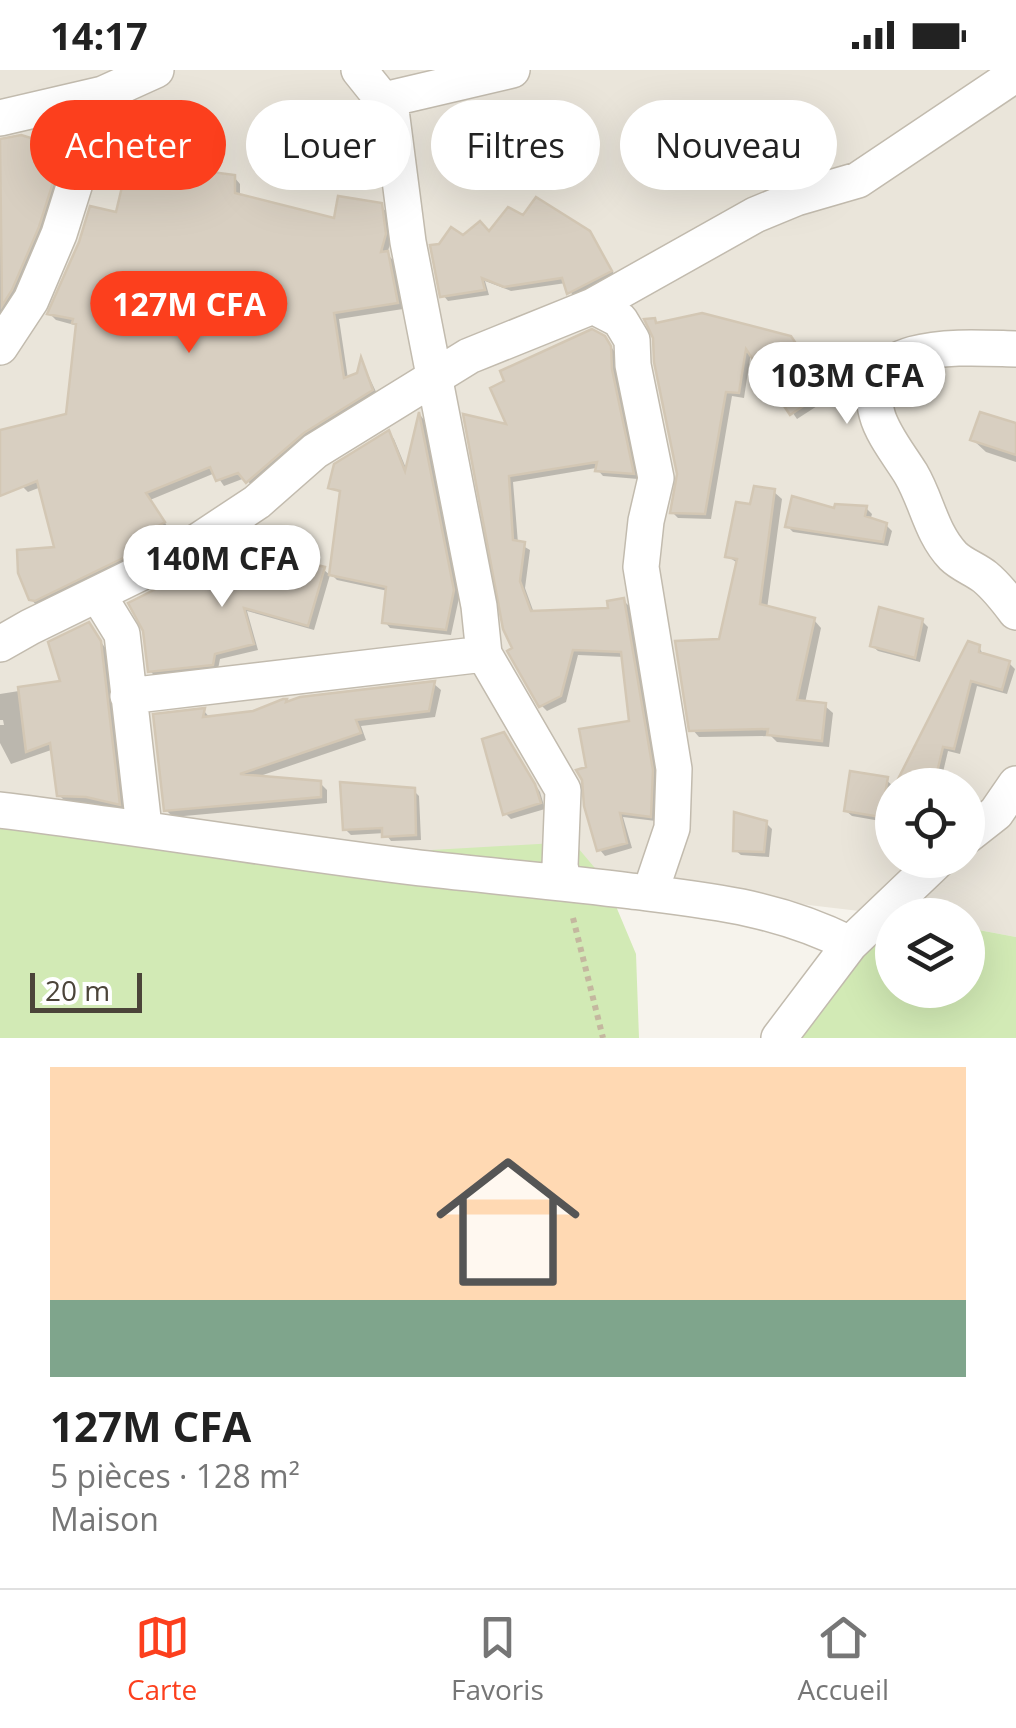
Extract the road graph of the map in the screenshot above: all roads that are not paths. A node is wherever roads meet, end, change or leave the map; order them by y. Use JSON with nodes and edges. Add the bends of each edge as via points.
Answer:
{"nodes":[{"id":1,"x":156,"y":70,"type":"edge"},
{"id":2,"x":359,"y":70,"type":"edge"},
{"id":3,"x":512,"y":70,"type":"edge"},
{"id":4,"x":1013,"y":74,"type":"edge"},
{"id":5,"x":103,"y":94,"type":"junction"},
{"id":6,"x":384,"y":100,"type":"joint"},
{"id":7,"x":0,"y":118,"type":"edge"},
{"id":8,"x":401,"y":190,"type":"edge"},
{"id":9,"x":594,"y":306,"type":"junction"},
{"id":10,"x":0,"y":348,"type":"edge"},
{"id":11,"x":1016,"y":349,"type":"edge"},
{"id":12,"x":436,"y":375,"type":"junction"},
{"id":13,"x":98,"y":594,"type":"junction"},
{"id":14,"x":1016,"y":612,"type":"edge"},
{"id":15,"x":0,"y":644,"type":"edge"},
{"id":16,"x":484,"y":654,"type":"junction"},
{"id":17,"x":128,"y":696,"type":"junction"},
{"id":18,"x":1016,"y":784,"type":"edge"},
{"id":19,"x":0,"y":810,"type":"edge"},
{"id":20,"x":985,"y":822,"type":"edge"},
{"id":21,"x":144,"y":827,"type":"junction"},
{"id":22,"x":919,"y":878,"type":"edge"},
{"id":23,"x":564,"y":883,"type":"junction"},
{"id":24,"x":650,"y":893,"type":"junction"},
{"id":25,"x":850,"y":944,"type":"junction"},
{"id":26,"x":779,"y":1038,"type":"edge"}],
"edges":[{"from":1,"to":5,"type":"street"},
{"from":2,"to":6,"type":"street"},
{"from":3,"to":6,"type":"street"},
{"from":4,"to":9,"type":"street","via":[[858,180],[755,215]]},
{"from":5,"to":7,"type":"street"},
{"from":5,"to":10,"type":"street","via":[[59,234],[31,300]]},
{"from":8,"to":12,"type":"street"},
{"from":9,"to":12,"type":"street"},
{"from":9,"to":24,"type":"street","via":[[620,320],[632,340],[656,478],[641,567],[674,769],[672,828]]},
{"from":11,"to":14,"type":"street","via":[[917,353],[896,360],[872,386],[878,417],[922,492],[934,528],[954,558],[986,578]]},
{"from":12,"to":13,"type":"street","via":[[314,451],[257,502],[177,555]]},
{"from":12,"to":16,"type":"street"},
{"from":13,"to":15,"type":"street"},
{"from":13,"to":17,"type":"street","via":[[122,634]]},
{"from":16,"to":17,"type":"street"},
{"from":16,"to":23,"type":"street","via":[[562,790]]},
{"from":17,"to":21,"type":"street"},
{"from":18,"to":20,"type":"street"},
{"from":19,"to":21,"type":"street"},
{"from":21,"to":23,"type":"street"},
{"from":22,"to":25,"type":"street"},
{"from":23,"to":24,"type":"street"},
{"from":24,"to":25,"type":"street","via":[[763,909]]},
{"from":25,"to":26,"type":"street"}]}
